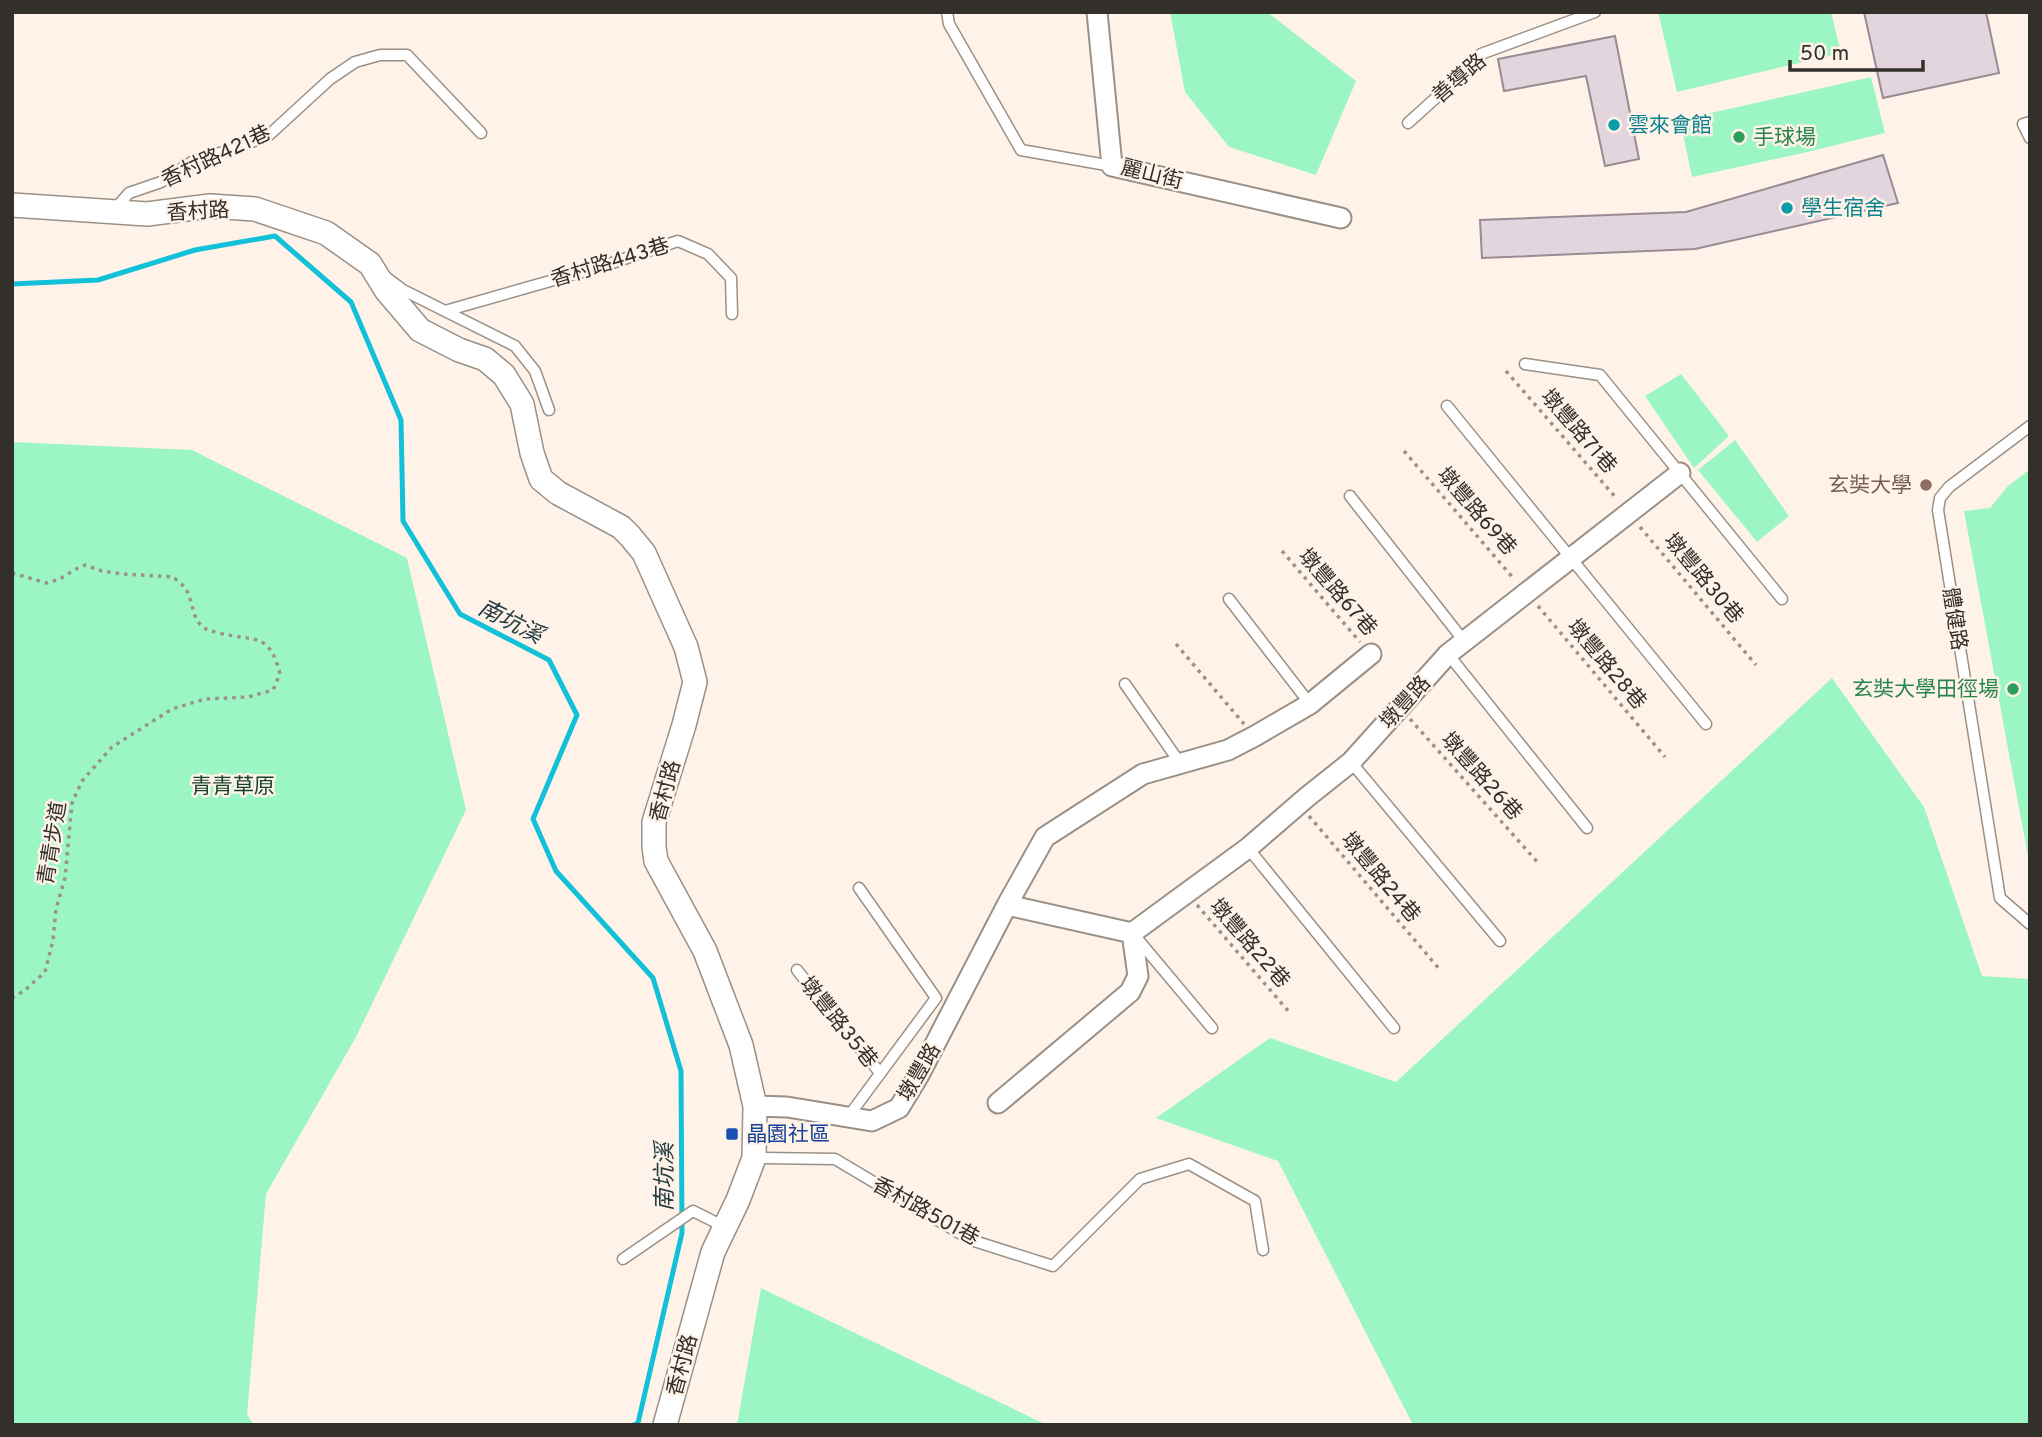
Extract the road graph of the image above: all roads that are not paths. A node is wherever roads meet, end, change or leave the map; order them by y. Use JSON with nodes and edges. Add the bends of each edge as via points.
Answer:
{"nodes":[{"id":1,"x":947,"y":12,"type":"edge"},
{"id":2,"x":1097,"y":12,"type":"edge"},
{"id":3,"x":1595,"y":12,"type":"edge"},
{"id":4,"x":2030,"y":122,"type":"edge"},
{"id":5,"x":1408,"y":123,"type":"dead end"},
{"id":6,"x":481,"y":133,"type":"dead end"},
{"id":7,"x":2030,"y":138,"type":"edge"},
{"id":8,"x":1112,"y":166,"type":"junction"},
{"id":9,"x":12,"y":205,"type":"edge"},
{"id":10,"x":112,"y":212,"type":"junction"},
{"id":11,"x":1341,"y":218,"type":"dead end"},
{"id":12,"x":370,"y":264,"type":"junction"},
{"id":13,"x":445,"y":311,"type":"junction"},
{"id":14,"x":732,"y":314,"type":"dead end"},
{"id":15,"x":1525,"y":364,"type":"dead end"},
{"id":16,"x":1447,"y":407,"type":"dead end"},
{"id":17,"x":549,"y":410,"type":"dead end"},
{"id":18,"x":2030,"y":426,"type":"edge"},
{"id":19,"x":1679,"y":473,"type":"junction"},
{"id":20,"x":1350,"y":496,"type":"dead end"},
{"id":21,"x":1570,"y":557,"type":"junction"},
{"id":22,"x":1229,"y":599,"type":"dead end"},
{"id":23,"x":1782,"y":599,"type":"dead end"},
{"id":24,"x":1464,"y":641,"type":"junction"},
{"id":25,"x":1371,"y":654,"type":"road end"},
{"id":26,"x":1448,"y":654,"type":"junction"},
{"id":27,"x":1125,"y":684,"type":"dead end"},
{"id":28,"x":1310,"y":704,"type":"junction"},
{"id":29,"x":1706,"y":724,"type":"dead end"},
{"id":30,"x":1351,"y":762,"type":"junction"},
{"id":31,"x":1180,"y":763,"type":"junction"},
{"id":32,"x":1587,"y":828,"type":"dead end"},
{"id":33,"x":1248,"y":848,"type":"junction"},
{"id":34,"x":859,"y":888,"type":"dead end"},
{"id":35,"x":1007,"y":905,"type":"junction"},
{"id":36,"x":2030,"y":924,"type":"edge"},
{"id":37,"x":1132,"y":933,"type":"junction"},
{"id":38,"x":1500,"y":941,"type":"dead end"},
{"id":39,"x":797,"y":970,"type":"dead end"},
{"id":40,"x":1212,"y":1028,"type":"dead end"},
{"id":41,"x":1394,"y":1028,"type":"dead end"},
{"id":42,"x":880,"y":1073,"type":"junction"},
{"id":43,"x":998,"y":1103,"type":"dead end"},
{"id":44,"x":755,"y":1107,"type":"junction"},
{"id":45,"x":848,"y":1117,"type":"junction"},
{"id":46,"x":754,"y":1158,"type":"junction"},
{"id":47,"x":725,"y":1227,"type":"junction"},
{"id":48,"x":1263,"y":1250,"type":"dead end"},
{"id":49,"x":623,"y":1259,"type":"dead end"},
{"id":50,"x":665,"y":1425,"type":"edge"}],
"edges":[{"from":1,"to":8,"type":"lane","via":[[949,24],[1021,150]]},
{"from":2,"to":8,"type":"street","name":"麗山街"},
{"from":3,"to":5,"type":"lane","name":"善導路","via":[[1481,54]]},
{"from":4,"to":7,"type":"lane","via":[[2023,124]]},
{"from":6,"to":10,"type":"lane","name":"香村路421巷","via":[[407,55],[380,55],[355,62],[330,79],[269,135],[195,160],[161,182],[129,193]]},
{"from":8,"to":11,"type":"street","name":"麗山街"},
{"from":9,"to":10,"type":"street","name":"香村路"},
{"from":10,"to":12,"type":"street","name":"香村路","via":[[147,214],[210,206],[255,209],[326,233]]},
{"from":12,"to":13,"type":"lane","name":"香村路","via":[[403,290]]},
{"from":12,"to":44,"type":"street","name":"香村路","via":[[421,330],[485,359],[504,375],[522,404],[541,480],[621,527],[644,553],[686,648],[695,682],[654,822],[656,861],[705,951],[741,1045]]},
{"from":13,"to":14,"type":"lane","name":"香村路443巷","via":[[678,241],[708,254],[731,278]]},
{"from":13,"to":17,"type":"lane","name":"香村路","via":[[515,346],[535,372]]},
{"from":15,"to":19,"type":"lane","via":[[1600,375]]},
{"from":16,"to":21,"type":"lane"},
{"from":18,"to":36,"type":"lane","name":"體健路","via":[[1949,487],[1938,510],[2000,898]]},
{"from":19,"to":21,"type":"street","name":"墩豐路"},
{"from":19,"to":23,"type":"lane"},
{"from":20,"to":24,"type":"lane"},
{"from":21,"to":24,"type":"street","name":"墩豐路"},
{"from":21,"to":29,"type":"lane"},
{"from":22,"to":28,"type":"lane"},
{"from":24,"to":26,"type":"street","name":"墩豐路"},
{"from":25,"to":28,"type":"street","name":"墩豐路"},
{"from":26,"to":30,"type":"street","name":"墩豐路"},
{"from":26,"to":32,"type":"lane"},
{"from":27,"to":31,"type":"lane"},
{"from":28,"to":31,"type":"street","name":"墩豐路","via":[[1228,750]]},
{"from":30,"to":33,"type":"street","name":"墩豐路"},
{"from":30,"to":38,"type":"lane"},
{"from":31,"to":35,"type":"street","name":"墩豐路","via":[[1143,774],[1045,837]]},
{"from":33,"to":37,"type":"street","name":"墩豐路"},
{"from":33,"to":41,"type":"lane"},
{"from":34,"to":42,"type":"lane","via":[[936,998]]},
{"from":35,"to":37,"type":"street"},
{"from":35,"to":45,"type":"street","name":"墩豐路","via":[[899,1108],[872,1121]]},
{"from":37,"to":40,"type":"lane"},
{"from":37,"to":43,"type":"street","via":[[1138,976],[1130,992]]},
{"from":39,"to":42,"type":"lane","name":"墩豐路35巷"},
{"from":42,"to":45,"type":"lane"},
{"from":44,"to":45,"type":"street","name":"墩豐路"},
{"from":44,"to":46,"type":"street","name":"香村路"},
{"from":46,"to":47,"type":"street","name":"香村路"},
{"from":46,"to":48,"type":"lane","name":"香村路501巷","via":[[835,1159],[971,1240],[1053,1266],[1140,1179],[1189,1164],[1255,1201]]},
{"from":47,"to":49,"type":"lane","via":[[693,1212]]},
{"from":47,"to":50,"type":"street","name":"香村路","via":[[713,1252]]}]}
